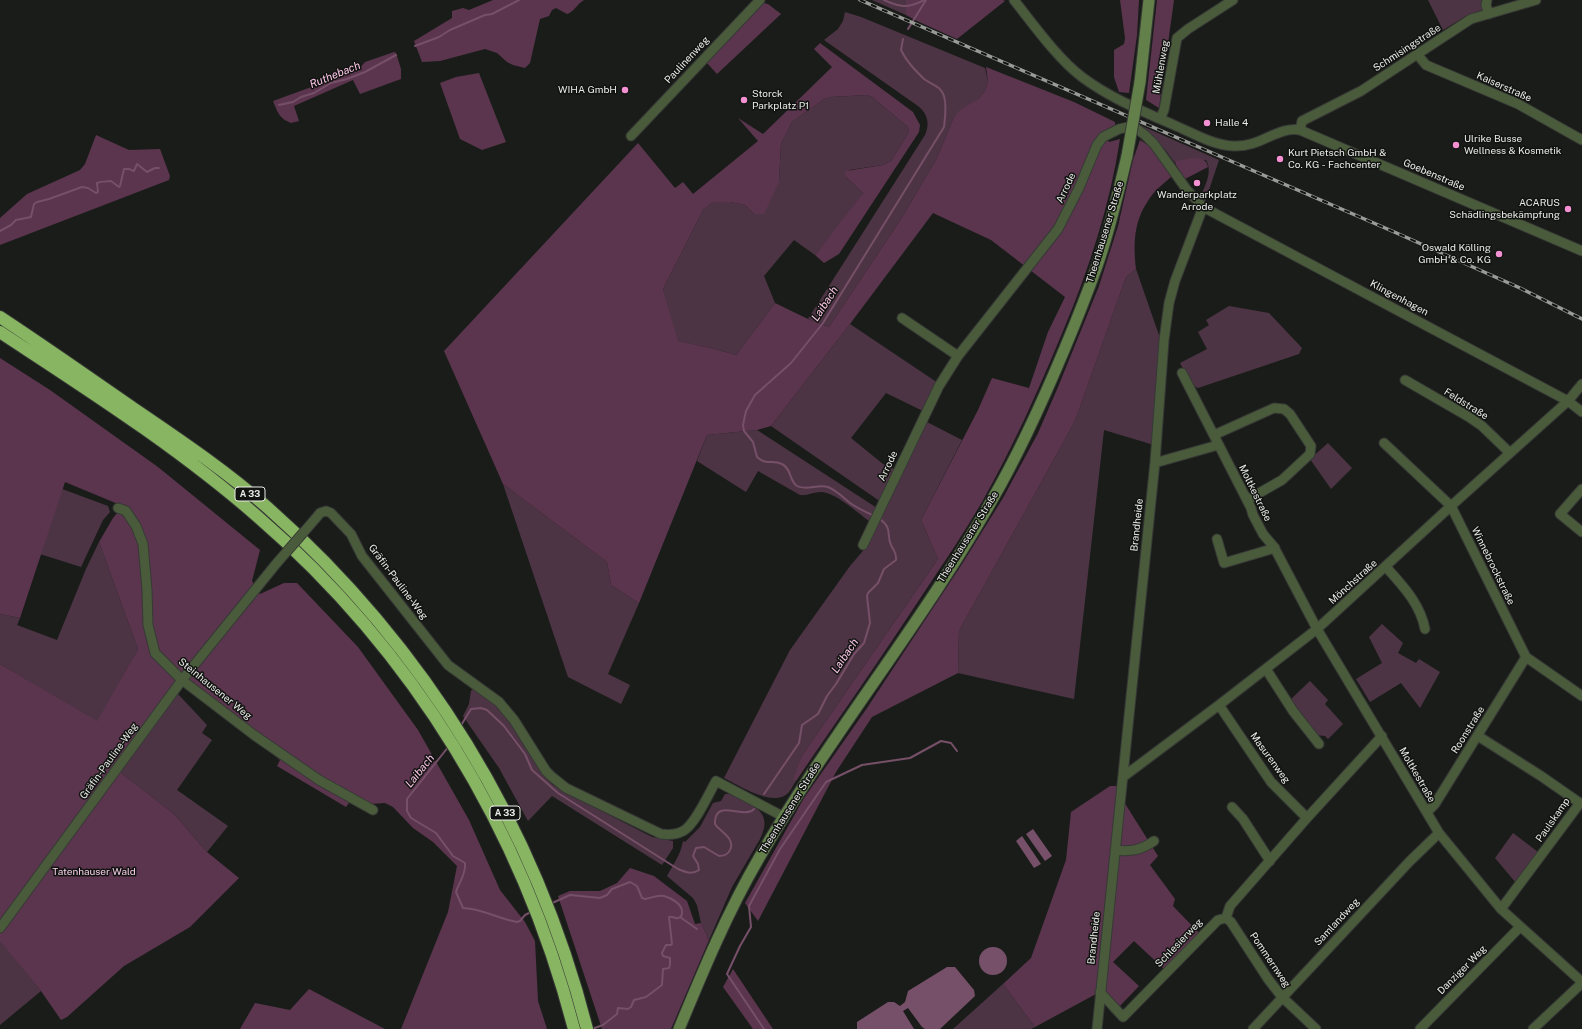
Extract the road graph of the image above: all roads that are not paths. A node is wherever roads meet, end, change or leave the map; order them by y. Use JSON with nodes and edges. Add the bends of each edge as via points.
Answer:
{"nodes":[{"id":1,"x":760,"y":0,"type":"edge"},
{"id":2,"x":1014,"y":0,"type":"edge"},
{"id":3,"x":1149,"y":0,"type":"edge"},
{"id":4,"x":1233,"y":0,"type":"edge"},
{"id":5,"x":1486,"y":0,"type":"edge"},
{"id":6,"x":1536,"y":0,"type":"edge"},
{"id":7,"x":1489,"y":14,"type":"junction"},
{"id":8,"x":1417,"y":54,"type":"junction"},
{"id":9,"x":1160,"y":119,"type":"junction"},
{"id":10,"x":1300,"y":130,"type":"junction"},
{"id":11,"x":631,"y":136,"type":"dead end"},
{"id":12,"x":1582,"y":140,"type":"edge"},
{"id":13,"x":1203,"y":207,"type":"junction"},
{"id":14,"x":1582,"y":251,"type":"edge"},
{"id":15,"x":0,"y":317,"type":"edge"},
{"id":16,"x":902,"y":318,"type":"dead end"},
{"id":17,"x":0,"y":332,"type":"edge"},
{"id":18,"x":958,"y":356,"type":"junction"},
{"id":19,"x":1182,"y":373,"type":"dead end"},
{"id":20,"x":1405,"y":380,"type":"dead end"},
{"id":21,"x":1582,"y":384,"type":"edge"},
{"id":22,"x":1568,"y":401,"type":"junction"},
{"id":23,"x":1582,"y":412,"type":"edge"},
{"id":24,"x":1214,"y":435,"type":"junction"},
{"id":25,"x":1384,"y":443,"type":"dead end"},
{"id":26,"x":1218,"y":445,"type":"junction"},
{"id":27,"x":1510,"y":453,"type":"junction"},
{"id":28,"x":1155,"y":462,"type":"junction"},
{"id":29,"x":1582,"y":489,"type":"edge"},
{"id":30,"x":1247,"y":500,"type":"junction"},
{"id":31,"x":1451,"y":506,"type":"junction"},
{"id":32,"x":118,"y":508,"type":"dead end"},
{"id":33,"x":1582,"y":532,"type":"edge"},
{"id":34,"x":1217,"y":539,"type":"dead end"},
{"id":35,"x":863,"y":545,"type":"dead end"},
{"id":36,"x":1275,"y":548,"type":"junction"},
{"id":37,"x":1386,"y":567,"type":"junction"},
{"id":38,"x":1425,"y":628,"type":"dead end"},
{"id":39,"x":1317,"y":629,"type":"junction"},
{"id":40,"x":1526,"y":658,"type":"junction"},
{"id":41,"x":1266,"y":669,"type":"junction"},
{"id":42,"x":182,"y":680,"type":"junction"},
{"id":43,"x":1582,"y":696,"type":"edge"},
{"id":44,"x":1219,"y":706,"type":"junction"},
{"id":45,"x":1382,"y":736,"type":"junction"},
{"id":46,"x":1478,"y":736,"type":"junction"},
{"id":47,"x":1319,"y":744,"type":"dead end"},
{"id":48,"x":1123,"y":777,"type":"junction"},
{"id":49,"x":1232,"y":807,"type":"dead end"},
{"id":50,"x":373,"y":810,"type":"dead end"},
{"id":51,"x":1427,"y":812,"type":"junction"},
{"id":52,"x":784,"y":817,"type":"junction"},
{"id":53,"x":1307,"y":818,"type":"junction"},
{"id":54,"x":1439,"y":833,"type":"junction"},
{"id":55,"x":1154,"y":841,"type":"dead end"},
{"id":56,"x":1115,"y":850,"type":"junction"},
{"id":57,"x":1270,"y":861,"type":"junction"},
{"id":58,"x":1501,"y":909,"type":"junction"},
{"id":59,"x":1226,"y":918,"type":"junction"},
{"id":60,"x":1520,"y":927,"type":"junction"},
{"id":61,"x":0,"y":928,"type":"edge"},
{"id":62,"x":1582,"y":982,"type":"edge"},
{"id":63,"x":1100,"y":992,"type":"junction"},
{"id":64,"x":1282,"y":998,"type":"junction"},
{"id":65,"x":585,"y":1023,"type":"edge"},
{"id":66,"x":573,"y":1025,"type":"edge"},
{"id":67,"x":678,"y":1029,"type":"edge"},
{"id":68,"x":1097,"y":1029,"type":"edge"},
{"id":69,"x":1253,"y":1029,"type":"edge"},
{"id":70,"x":1316,"y":1029,"type":"edge"},
{"id":71,"x":1420,"y":1029,"type":"edge"},
{"id":72,"x":1533,"y":1029,"type":"edge"}],
"edges":[{"from":1,"to":11,"type":"street","name":"Paulinenweg"},
{"from":2,"to":9,"type":"street","via":[[1081,77],[1111,97]]},
{"from":3,"to":52,"type":"main road","name":"Theenhausener Straße","bridge":true,"via":[[1140,82],[1115,205],[1098,265],[1049,387],[1004,477],[956,560]]},
{"from":4,"to":9,"type":"street","name":"Mühlenweg","via":[[1177,38],[1164,110]]},
{"from":5,"to":7,"type":"street"},
{"from":6,"to":7,"type":"street","name":"Schmisingstraße"},
{"from":7,"to":8,"type":"street","name":"Schmisingstraße","via":[[1471,19]]},
{"from":8,"to":10,"type":"street","name":"Schmisingstraße","via":[[1361,91],[1302,121]]},
{"from":8,"to":12,"type":"street","name":"Kaiserstraße","via":[[1426,65],[1518,104]]},
{"from":9,"to":10,"type":"street","via":[[1221,145],[1238,147],[1252,145],[1286,130]]},
{"from":10,"to":14,"type":"street","name":"Goebenstraße"},
{"from":13,"to":18,"type":"street","name":"Arrode","via":[[1145,135],[1137,129],[1128,127],[1111,132],[1096,145],[1079,188],[1058,229]]},
{"from":13,"to":22,"type":"street","name":"Klingenhagen"},
{"from":13,"to":28,"type":"street","name":"Brandheide","via":[[1169,303]]},
{"from":15,"to":65,"type":"highway","number":"A 33","via":[[225,473],[268,508],[360,599],[408,657],[453,721],[521,842],[553,918]]},
{"from":16,"to":18,"type":"street"},
{"from":17,"to":66,"type":"highway","number":"A 33","via":[[159,440],[218,484],[308,563],[377,638],[446,734],[496,821],[532,899],[558,970]]},
{"from":18,"to":35,"type":"street","name":"Arrode","via":[[939,386]]},
{"from":19,"to":24,"type":"street","name":"Moltkestraße"},
{"from":20,"to":27,"type":"street","name":"Feldstraße","via":[[1476,422]]},
{"from":21,"to":22,"type":"street","name":"Mönchstraße"},
{"from":22,"to":23,"type":"street","name":"Klingenhagen"},
{"from":22,"to":27,"type":"street","name":"Mönchstraße"},
{"from":24,"to":26,"type":"street","name":"Moltkestraße"},
{"from":24,"to":30,"type":"street","via":[[1267,410],[1279,408],[1290,414],[1311,446],[1310,454],[1282,480]]},
{"from":25,"to":31,"type":"street","name":"Winnebrockstraße"},
{"from":26,"to":28,"type":"street"},
{"from":26,"to":30,"type":"street","name":"Moltkestraße"},
{"from":27,"to":31,"type":"street","name":"Mönchstraße"},
{"from":28,"to":48,"type":"street","name":"Brandheide"},
{"from":29,"to":33,"type":"street","via":[[1560,514]]},
{"from":30,"to":36,"type":"street","name":"Moltkestraße","via":[[1263,534]]},
{"from":31,"to":37,"type":"street","name":"Mönchstraße"},
{"from":31,"to":40,"type":"street","name":"Winnebrockstraße"},
{"from":32,"to":42,"type":"street","name":"Steinhausener Weg","via":[[126,511],[136,526],[143,544],[148,625],[155,653]]},
{"from":34,"to":36,"type":"street","via":[[1224,563]]},
{"from":36,"to":39,"type":"street","name":"Moltkestraße"},
{"from":37,"to":38,"type":"street","via":[[1409,593],[1423,616]]},
{"from":37,"to":39,"type":"street","name":"Mönchstraße"},
{"from":39,"to":41,"type":"street","name":"Mönchstraße"},
{"from":39,"to":45,"type":"street","name":"Moltkestraße"},
{"from":40,"to":43,"type":"street","name":"Winnebrockstraße"},
{"from":40,"to":46,"type":"street","name":"Roonstraße"},
{"from":41,"to":44,"type":"street","name":"Mönchstraße"},
{"from":41,"to":47,"type":"street","via":[[1293,711]]},
{"from":42,"to":50,"type":"street","name":"Steinhausener Weg","via":[[319,780]]},
{"from":42,"to":52,"type":"street","name":"Gräfin-Pauline-Weg","bridge":true,"via":[[320,513],[331,513],[351,534],[362,556],[448,665],[499,702],[514,720],[546,771],[566,788],[661,834],[678,834],[687,828],[716,781]]},
{"from":42,"to":61,"type":"street","name":"Gräfin-Pauline-Weg"},
{"from":44,"to":48,"type":"street","name":"Mönchstraße"},
{"from":44,"to":53,"type":"street","name":"Masurenweg","via":[[1271,782]]},
{"from":45,"to":51,"type":"street","name":"Moltkestraße"},
{"from":45,"to":53,"type":"street"},
{"from":46,"to":51,"type":"street","name":"Roonstraße","via":[[1435,804]]},
{"from":46,"to":58,"type":"street","name":"Paulskamp","via":[[1580,803]]},
{"from":48,"to":56,"type":"street","name":"Brandheide"},
{"from":49,"to":57,"type":"street","via":[[1243,819]]},
{"from":51,"to":54,"type":"street","name":"Moltkestraße"},
{"from":52,"to":67,"type":"main road","name":"Theenhausener Straße","via":[[733,906]]},
{"from":53,"to":57,"type":"street"},
{"from":54,"to":58,"type":"street","name":"Moltkestraße"},
{"from":54,"to":64,"type":"street","name":"Samlandweg"},
{"from":55,"to":56,"type":"street","via":[[1138,850]]},
{"from":56,"to":63,"type":"street","name":"Brandheide"},
{"from":57,"to":59,"type":"street","via":[[1230,906]]},
{"from":58,"to":60,"type":"street","name":"Moltkestraße"},
{"from":59,"to":63,"type":"street","name":"Schlesierweg","via":[[1218,920],[1123,1017]]},
{"from":59,"to":64,"type":"street","name":"Pommernweg"},
{"from":60,"to":62,"type":"street","name":"Moltkestraße"},
{"from":60,"to":71,"type":"street","name":"Danziger Weg"},
{"from":62,"to":72,"type":"street"},
{"from":63,"to":68,"type":"street","name":"Brandheide"},
{"from":64,"to":69,"type":"street","name":"Samlandweg"},
{"from":64,"to":70,"type":"street","name":"Pommernweg"}]}
